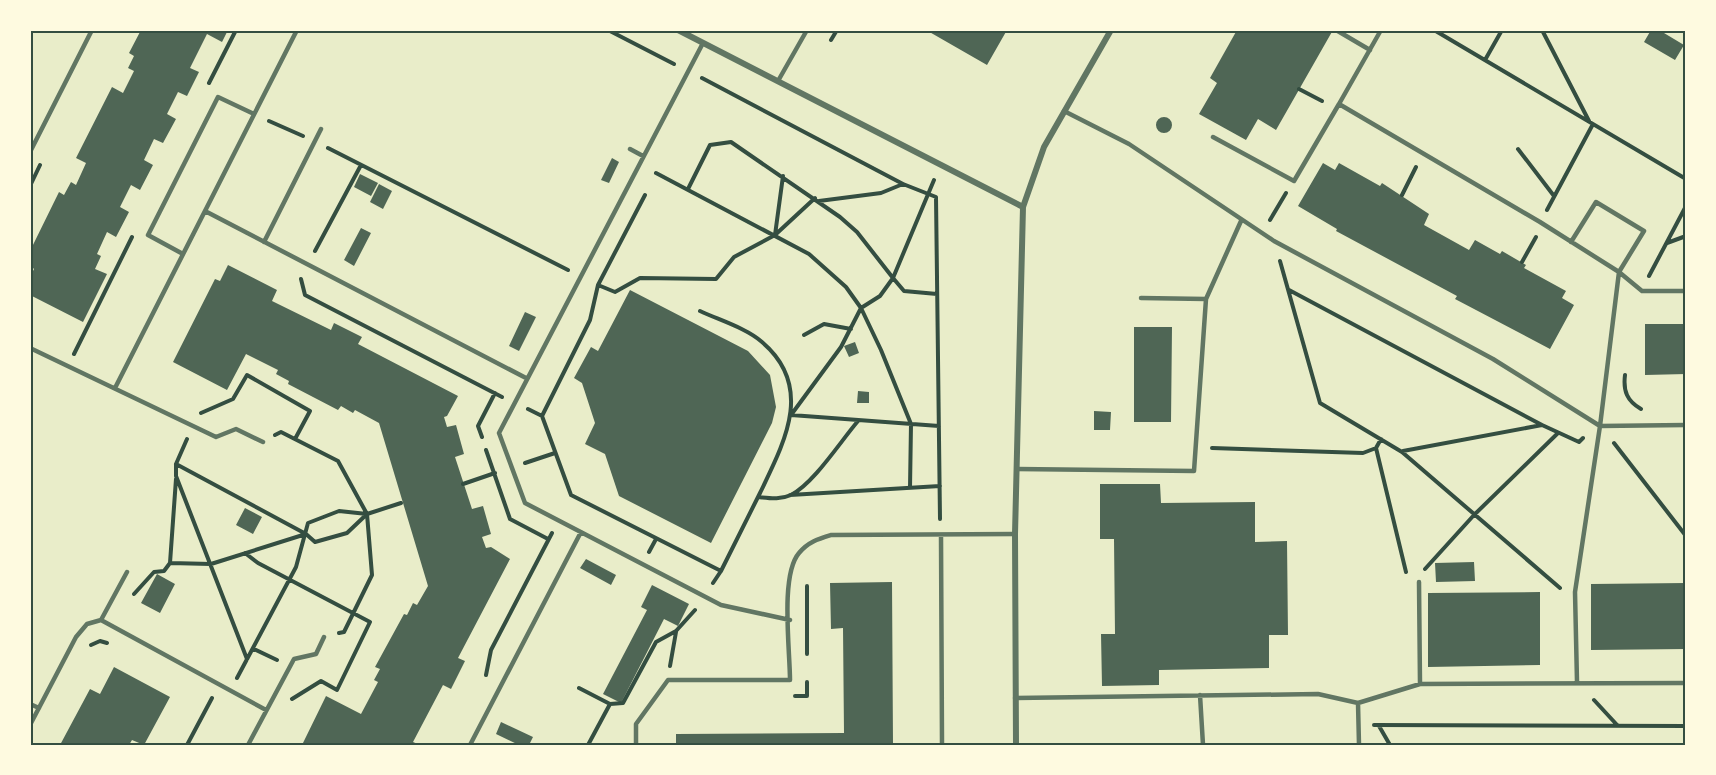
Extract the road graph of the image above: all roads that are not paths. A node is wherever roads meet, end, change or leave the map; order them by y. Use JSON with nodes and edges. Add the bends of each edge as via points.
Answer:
{"nodes":[{"id":1,"x":92,"y":30,"type":"edge"},
{"id":2,"x":297,"y":30,"type":"edge"},
{"id":3,"x":678,"y":30,"type":"edge"},
{"id":4,"x":807,"y":30,"type":"edge"},
{"id":5,"x":1111,"y":30,"type":"edge"},
{"id":6,"x":1336,"y":30,"type":"edge"},
{"id":7,"x":1382,"y":30,"type":"edge"},
{"id":8,"x":703,"y":43,"type":"junction"},
{"id":9,"x":1370,"y":50,"type":"junction"},
{"id":10,"x":778,"y":81,"type":"junction"},
{"id":11,"x":1339,"y":104,"type":"junction"},
{"id":12,"x":1064,"y":111,"type":"junction"},
{"id":13,"x":254,"y":114,"type":"junction"},
{"id":14,"x":321,"y":129,"type":"dead end"},
{"id":15,"x":1213,"y":137,"type":"dead end"},
{"id":16,"x":630,"y":149,"type":"dead end"},
{"id":17,"x":30,"y":152,"type":"edge"},
{"id":18,"x":643,"y":156,"type":"junction"},
{"id":19,"x":1023,"y":207,"type":"junction"},
{"id":20,"x":205,"y":211,"type":"junction"},
{"id":21,"x":1241,"y":221,"type":"junction"},
{"id":22,"x":264,"y":242,"type":"junction"},
{"id":23,"x":1571,"y":242,"type":"junction"},
{"id":24,"x":183,"y":254,"type":"junction"},
{"id":25,"x":1619,"y":272,"type":"junction"},
{"id":26,"x":1686,"y":291,"type":"edge"},
{"id":27,"x":1141,"y":298,"type":"dead end"},
{"id":28,"x":1206,"y":300,"type":"junction"},
{"id":29,"x":30,"y":348,"type":"edge"},
{"id":30,"x":526,"y":378,"type":"junction"},
{"id":31,"x":116,"y":388,"type":"junction"},
{"id":32,"x":1686,"y":425,"type":"edge"},
{"id":33,"x":1600,"y":426,"type":"junction"},
{"id":34,"x":263,"y":442,"type":"road end"},
{"id":35,"x":1017,"y":469,"type":"junction"},
{"id":36,"x":581,"y":532,"type":"junction"},
{"id":37,"x":1015,"y":534,"type":"junction"},
{"id":38,"x":941,"y":536,"type":"junction"},
{"id":39,"x":128,"y":572,"type":"dead end"},
{"id":40,"x":1419,"y":582,"type":"road end"},
{"id":41,"x":101,"y":620,"type":"junction"},
{"id":42,"x":790,"y":620,"type":"junction"},
{"id":43,"x":324,"y":637,"type":"road end"},
{"id":44,"x":1577,"y":682,"type":"junction"},
{"id":45,"x":1686,"y":683,"type":"edge"},
{"id":46,"x":1420,"y":684,"type":"junction"},
{"id":47,"x":1200,"y":695,"type":"junction"},
{"id":48,"x":1015,"y":698,"type":"junction"},
{"id":49,"x":1358,"y":703,"type":"junction"},
{"id":50,"x":30,"y":704,"type":"edge"},
{"id":51,"x":39,"y":708,"type":"junction"},
{"id":52,"x":266,"y":710,"type":"junction"},
{"id":53,"x":30,"y":725,"type":"edge"},
{"id":54,"x":248,"y":745,"type":"edge"},
{"id":55,"x":470,"y":745,"type":"edge"},
{"id":56,"x":636,"y":745,"type":"edge"},
{"id":57,"x":942,"y":745,"type":"edge"},
{"id":58,"x":1016,"y":745,"type":"edge"},
{"id":59,"x":1203,"y":745,"type":"edge"},
{"id":60,"x":1359,"y":745,"type":"edge"}],
"edges":[{"from":1,"to":17,"type":"lane"},
{"from":2,"to":13,"type":"lane"},
{"from":3,"to":8,"type":"street"},
{"from":4,"to":10,"type":"lane"},
{"from":5,"to":12,"type":"street"},
{"from":6,"to":9,"type":"lane"},
{"from":7,"to":9,"type":"lane"},
{"from":8,"to":10,"type":"street"},
{"from":8,"to":18,"type":"lane"},
{"from":9,"to":11,"type":"lane"},
{"from":10,"to":19,"type":"street"},
{"from":11,"to":15,"type":"lane","via":[[1294,181]]},
{"from":11,"to":23,"type":"lane"},
{"from":12,"to":19,"type":"street","via":[[1044,147]]},
{"from":12,"to":21,"type":"lane","via":[[1129,144]]},
{"from":13,"to":20,"type":"lane"},
{"from":13,"to":24,"type":"lane","via":[[218,97],[148,235]]},
{"from":14,"to":22,"type":"lane"},
{"from":16,"to":18,"type":"lane"},
{"from":18,"to":30,"type":"lane"},
{"from":19,"to":35,"type":"street"},
{"from":20,"to":22,"type":"lane"},
{"from":20,"to":24,"type":"lane"},
{"from":21,"to":28,"type":"lane"},
{"from":21,"to":33,"type":"lane","via":[[1493,359]]},
{"from":22,"to":30,"type":"lane"},
{"from":23,"to":25,"type":"lane"},
{"from":23,"to":25,"type":"lane","via":[[1596,202],[1644,231]]},
{"from":24,"to":31,"type":"lane"},
{"from":25,"to":26,"type":"lane","via":[[1642,291]]},
{"from":25,"to":33,"type":"lane"},
{"from":27,"to":28,"type":"lane"},
{"from":28,"to":35,"type":"lane","via":[[1194,471]]},
{"from":29,"to":31,"type":"lane"},
{"from":30,"to":36,"type":"lane","via":[[499,433],[507,456],[525,503]]},
{"from":31,"to":34,"type":"lane","via":[[216,437],[236,429]]},
{"from":32,"to":33,"type":"lane"},
{"from":33,"to":44,"type":"lane","via":[[1575,592]]},
{"from":35,"to":37,"type":"street"},
{"from":36,"to":42,"type":"lane","via":[[722,605]]},
{"from":36,"to":55,"type":"lane"},
{"from":37,"to":38,"type":"lane"},
{"from":37,"to":48,"type":"street"},
{"from":38,"to":42,"type":"lane","via":[[831,535],[814,540],[798,554],[789,577]]},
{"from":38,"to":57,"type":"lane"},
{"from":39,"to":41,"type":"lane"},
{"from":40,"to":46,"type":"lane"},
{"from":41,"to":51,"type":"lane","via":[[87,624],[76,637]]},
{"from":41,"to":52,"type":"lane"},
{"from":42,"to":56,"type":"lane","via":[[790,680],[668,680],[636,724]]},
{"from":43,"to":52,"type":"lane","via":[[316,654],[294,659]]},
{"from":44,"to":45,"type":"lane"},
{"from":44,"to":46,"type":"lane"},
{"from":46,"to":49,"type":"lane"},
{"from":47,"to":48,"type":"lane"},
{"from":47,"to":49,"type":"lane","via":[[1318,694]]},
{"from":47,"to":59,"type":"lane"},
{"from":48,"to":58,"type":"street"},
{"from":49,"to":60,"type":"lane"},
{"from":50,"to":51,"type":"lane"},
{"from":51,"to":53,"type":"lane"},
{"from":52,"to":54,"type":"lane"}]}
